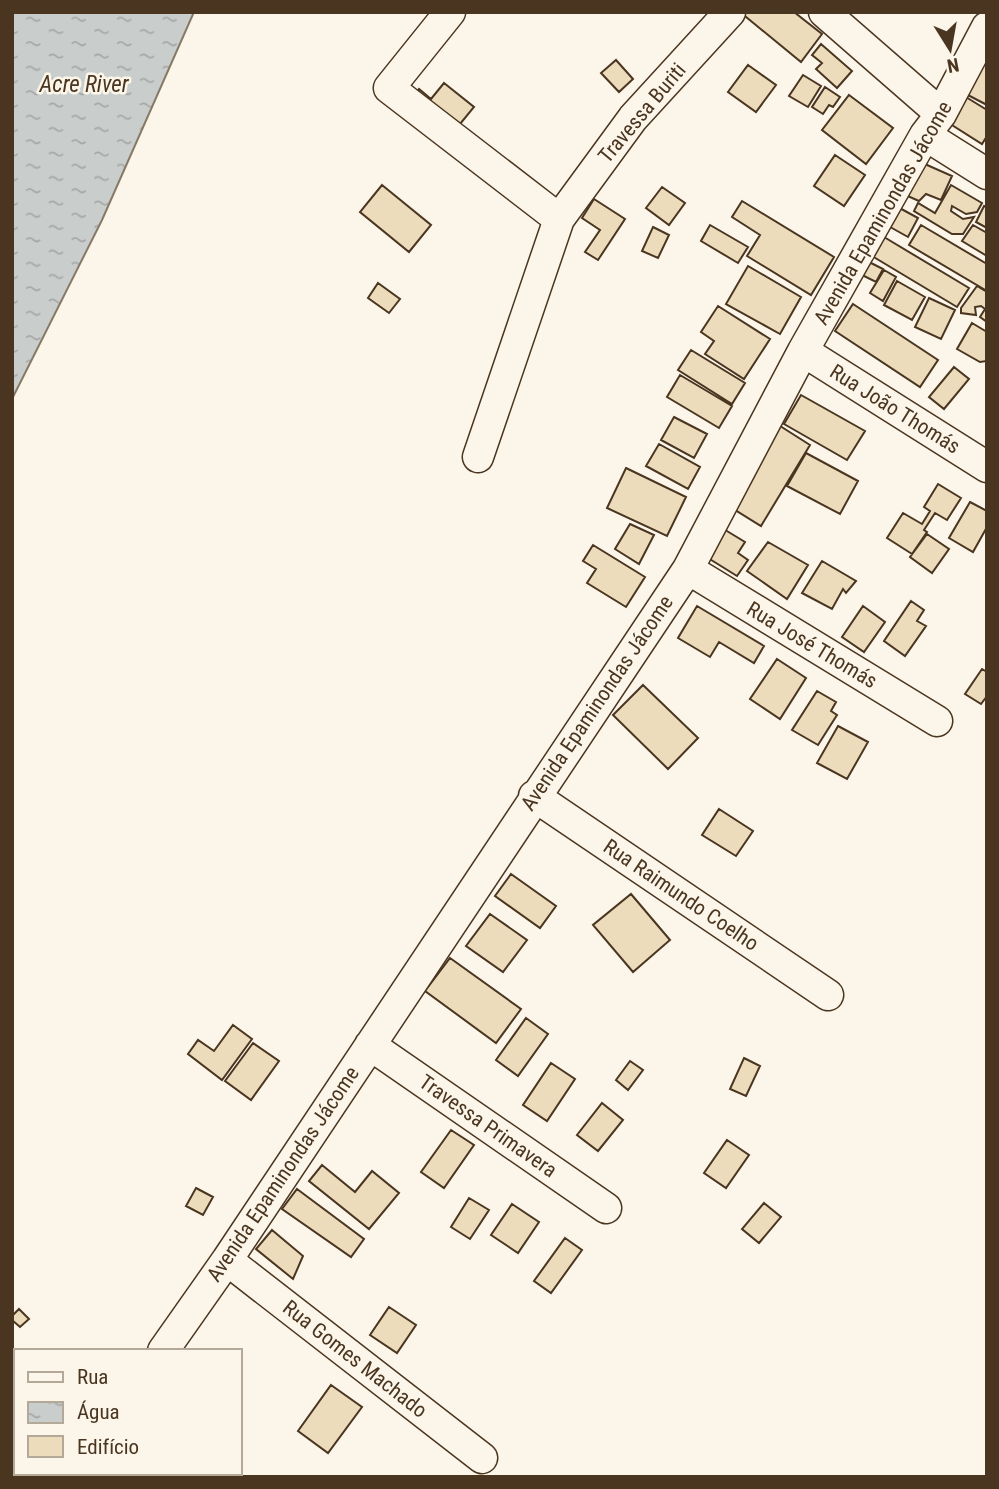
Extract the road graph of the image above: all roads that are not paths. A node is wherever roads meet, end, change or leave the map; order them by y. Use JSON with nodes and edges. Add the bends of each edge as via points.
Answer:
{"nodes":[{"id":1,"x":450,"y":12,"type":"edge"},
{"id":2,"x":730,"y":12,"type":"edge"},
{"id":3,"x":824,"y":12,"type":"edge"},
{"id":4,"x":987,"y":27,"type":"edge"},
{"id":5,"x":933,"y":125,"type":"junction"},
{"id":6,"x":987,"y":174,"type":"edge"},
{"id":7,"x":559,"y":219,"type":"junction"},
{"id":8,"x":803,"y":351,"type":"junction"},
{"id":9,"x":478,"y":457,"type":"dead end"},
{"id":10,"x":987,"y":467,"type":"edge"},
{"id":11,"x":688,"y":569,"type":"junction"},
{"id":12,"x":937,"y":721,"type":"dead end"},
{"id":13,"x":534,"y":796,"type":"junction"},
{"id":14,"x":828,"y":995,"type":"dead end"},
{"id":15,"x":370,"y":1045,"type":"junction"},
{"id":16,"x":606,"y":1208,"type":"dead end"},
{"id":17,"x":227,"y":1260,"type":"junction"},
{"id":18,"x":164,"y":1349,"type":"edge"},
{"id":19,"x":482,"y":1458,"type":"dead end"}],
"edges":[{"from":1,"to":7,"type":"street","via":[[388,88]]},
{"from":2,"to":7,"type":"street","name":"Travessa Buriti","via":[[633,118]]},
{"from":3,"to":5,"type":"street"},
{"from":4,"to":5,"type":"street","name":"Avenida Epaminondas Jácome"},
{"from":5,"to":6,"type":"street"},
{"from":5,"to":8,"type":"street","name":"Avenida Epaminondas Jácome"},
{"from":7,"to":9,"type":"street","name":"Travessa Buriti"},
{"from":8,"to":10,"type":"street","name":"Rua João Thomás"},
{"from":8,"to":11,"type":"street","name":"Avenida Epaminondas Jácome"},
{"from":11,"to":12,"type":"street","name":"Rua José Thomás"},
{"from":11,"to":13,"type":"street","name":"Avenida Epaminondas Jácome"},
{"from":13,"to":14,"type":"street","name":"Rua Raimundo Coelho"},
{"from":13,"to":15,"type":"street","name":"Avenida Epaminondas Jácome"},
{"from":15,"to":16,"type":"street","name":"Travessa Primavera"},
{"from":15,"to":17,"type":"street","name":"Avenida Epaminondas Jácome"},
{"from":17,"to":18,"type":"street","name":"Avenida Epaminondas Jácome"},
{"from":17,"to":19,"type":"street","name":"Rua Gomes Machado"}]}
